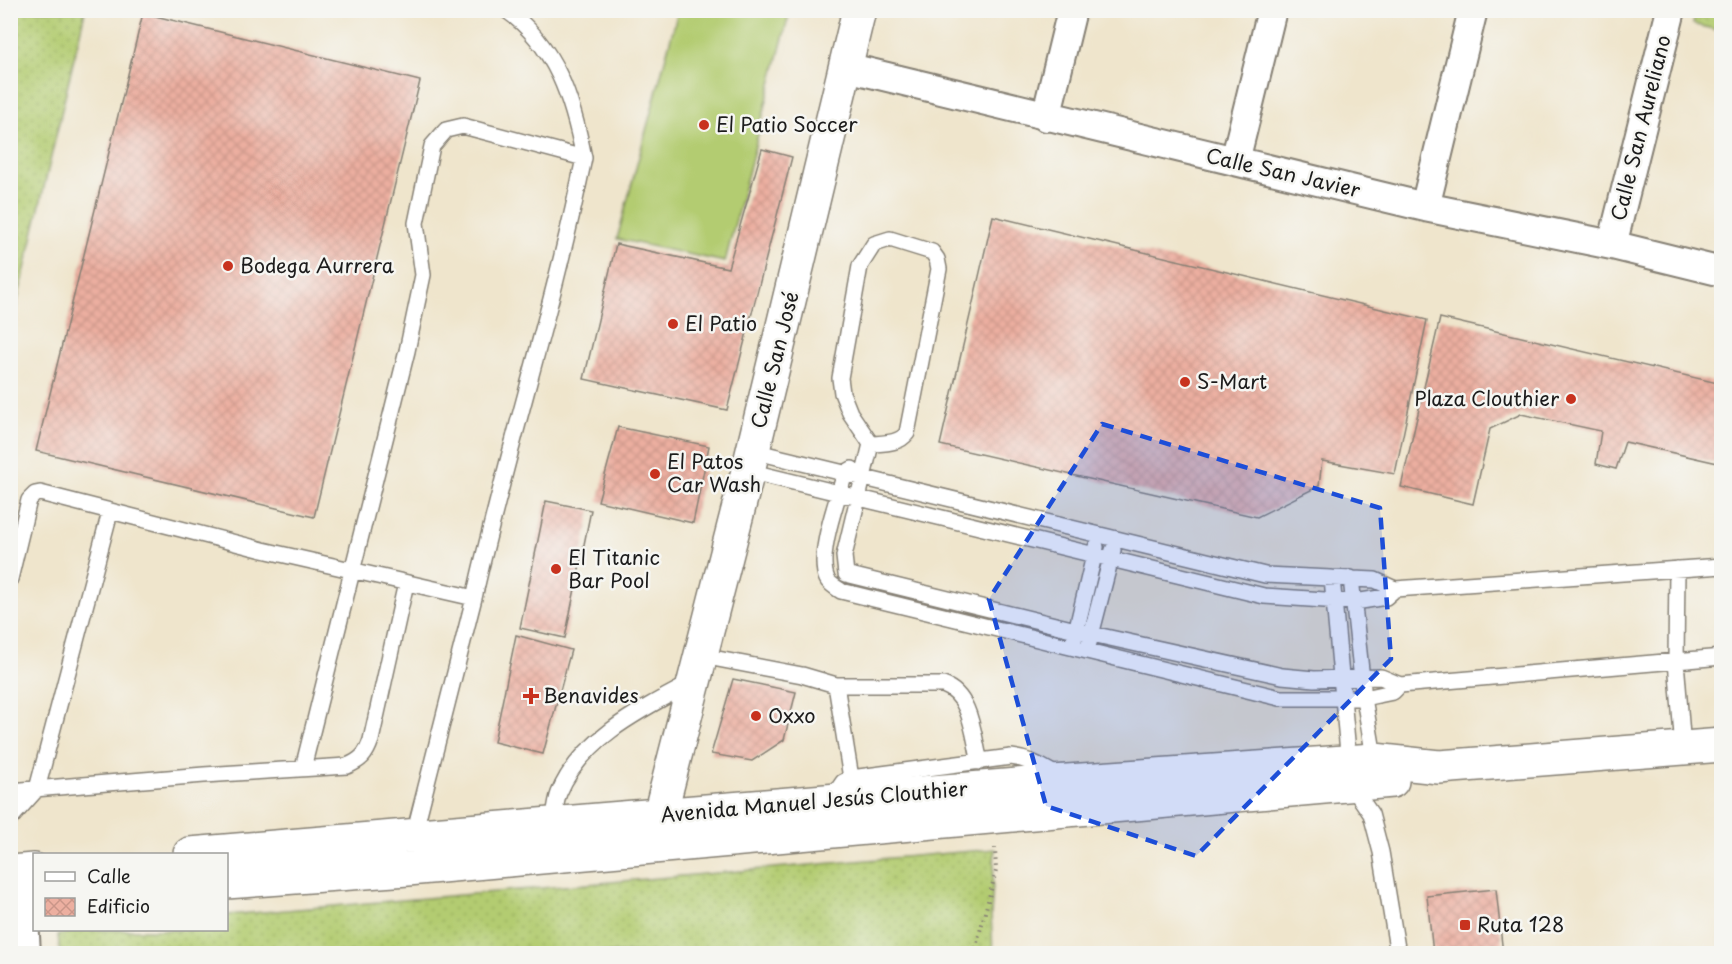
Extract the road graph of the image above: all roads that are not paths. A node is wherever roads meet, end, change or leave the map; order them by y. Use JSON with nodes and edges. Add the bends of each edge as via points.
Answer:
{"nodes":[{"id":1,"x":506,"y":10,"type":"edge"},
{"id":2,"x":859,"y":10,"type":"edge"},
{"id":3,"x":1072,"y":10,"type":"edge"},
{"id":4,"x":1272,"y":10,"type":"edge"},
{"id":5,"x":1473,"y":10,"type":"edge"},
{"id":6,"x":1671,"y":10,"type":"edge"},
{"id":7,"x":846,"y":66,"type":"junction"},
{"id":8,"x":1046,"y":117,"type":"junction"},
{"id":9,"x":584,"y":158,"type":"junction"},
{"id":10,"x":1235,"y":161,"type":"junction"},
{"id":11,"x":1425,"y":207,"type":"junction"},
{"id":12,"x":1612,"y":245,"type":"junction"},
{"id":13,"x":1722,"y":272,"type":"edge"},
{"id":14,"x":871,"y":444,"type":"junction"},
{"id":15,"x":751,"y":461,"type":"junction"},
{"id":16,"x":868,"y":461,"type":"junction"},
{"id":17,"x":844,"y":473,"type":"junction"},
{"id":18,"x":863,"y":478,"type":"junction"},
{"id":19,"x":839,"y":493,"type":"junction"},
{"id":20,"x":858,"y":498,"type":"junction"},
{"id":21,"x":110,"y":512,"type":"junction"},
{"id":22,"x":1099,"y":535,"type":"junction"},
{"id":23,"x":1116,"y":539,"type":"junction"},
{"id":24,"x":1094,"y":556,"type":"junction"},
{"id":25,"x":1111,"y":560,"type":"junction"},
{"id":26,"x":1722,"y":566,"type":"edge"},
{"id":27,"x":1677,"y":569,"type":"junction"},
{"id":28,"x":352,"y":570,"type":"junction"},
{"id":29,"x":1332,"y":578,"type":"junction"},
{"id":30,"x":1351,"y":578,"type":"junction"},
{"id":31,"x":10,"y":579,"type":"edge"},
{"id":32,"x":405,"y":583,"type":"junction"},
{"id":33,"x":1395,"y":589,"type":"junction"},
{"id":34,"x":474,"y":598,"type":"junction"},
{"id":35,"x":1333,"y":602,"type":"junction"},
{"id":36,"x":1355,"y":602,"type":"junction"},
{"id":37,"x":1076,"y":630,"type":"junction"},
{"id":38,"x":1092,"y":634,"type":"junction"},
{"id":39,"x":1079,"y":650,"type":"junction"},
{"id":40,"x":1722,"y":657,"type":"edge"},
{"id":41,"x":1676,"y":661,"type":"junction"},
{"id":42,"x":699,"y":668,"type":"junction"},
{"id":43,"x":1362,"y":678,"type":"junction"},
{"id":44,"x":1341,"y":679,"type":"junction"},
{"id":45,"x":836,"y":685,"type":"junction"},
{"id":46,"x":1400,"y":685,"type":"junction"},
{"id":47,"x":1343,"y":698,"type":"junction"},
{"id":48,"x":1364,"y":698,"type":"junction"},
{"id":49,"x":1722,"y":745,"type":"edge"},
{"id":50,"x":1683,"y":748,"type":"junction"},
{"id":51,"x":981,"y":762,"type":"junction"},
{"id":52,"x":303,"y":768,"type":"junction"},
{"id":53,"x":1363,"y":773,"type":"junction"},
{"id":54,"x":37,"y":789,"type":"junction"},
{"id":55,"x":10,"y":791,"type":"edge"},
{"id":56,"x":1055,"y":797,"type":"junction"},
{"id":57,"x":838,"y":803,"type":"junction"},
{"id":58,"x":1371,"y":814,"type":"junction"},
{"id":59,"x":658,"y":815,"type":"junction"},
{"id":60,"x":10,"y":819,"type":"edge"},
{"id":61,"x":553,"y":825,"type":"junction"},
{"id":62,"x":413,"y":836,"type":"junction"},
{"id":63,"x":652,"y":847,"type":"junction"},
{"id":64,"x":213,"y":853,"type":"edge"},
{"id":65,"x":408,"y":869,"type":"junction"},
{"id":66,"x":22,"y":871,"type":"edge"},
{"id":67,"x":228,"y":882,"type":"edge"},
{"id":68,"x":23,"y":903,"type":"edge"},
{"id":69,"x":26,"y":954,"type":"edge"},
{"id":70,"x":1398,"y":954,"type":"edge"}],
"edges":[{"from":1,"to":9,"type":"lane","via":[[544,45],[563,80]]},
{"from":2,"to":7,"type":"street","name":"Calle San José"},
{"from":3,"to":8,"type":"street"},
{"from":4,"to":10,"type":"street"},
{"from":5,"to":11,"type":"street"},
{"from":6,"to":12,"type":"street","name":"Calle San Aureliano"},
{"from":7,"to":8,"type":"street","name":"Calle San Javier"},
{"from":7,"to":15,"type":"street","name":"Calle San José"},
{"from":8,"to":10,"type":"street","name":"Calle San Javier"},
{"from":9,"to":28,"type":"lane","via":[[463,126],[446,130],[432,146],[416,224],[423,275]]},
{"from":9,"to":34,"type":"lane","via":[[567,242],[492,515]]},
{"from":10,"to":11,"type":"street","name":"Calle San Javier"},
{"from":11,"to":12,"type":"street","name":"Calle San Javier"},
{"from":12,"to":13,"type":"street","name":"Calle San Javier"},
{"from":14,"to":14,"type":"lane","via":[[893,442],[907,434],[939,269],[932,252],[890,239],[874,244],[860,266],[841,366],[842,393]]},
{"from":14,"to":16,"type":"lane"},
{"from":15,"to":17,"type":"lane"},
{"from":15,"to":19,"type":"lane"},
{"from":15,"to":42,"type":"street","name":"Calle San José"},
{"from":16,"to":17,"type":"lane"},
{"from":16,"to":18,"type":"lane"},
{"from":17,"to":18,"type":"lane"},
{"from":17,"to":19,"type":"lane"},
{"from":18,"to":20,"type":"lane"},
{"from":18,"to":22,"type":"lane"},
{"from":19,"to":20,"type":"lane"},
{"from":19,"to":39,"type":"lane","via":[[824,564],[828,580],[841,591]]},
{"from":20,"to":24,"type":"lane"},
{"from":20,"to":37,"type":"lane","via":[[844,556],[846,574]]},
{"from":21,"to":28,"type":"lane"},
{"from":21,"to":31,"type":"lane","via":[[35,494],[29,500]]},
{"from":21,"to":54,"type":"lane"},
{"from":22,"to":23,"type":"lane"},
{"from":22,"to":24,"type":"lane"},
{"from":23,"to":25,"type":"lane"},
{"from":23,"to":29,"type":"lane","via":[[1265,575]]},
{"from":24,"to":25,"type":"lane"},
{"from":24,"to":37,"type":"lane"},
{"from":25,"to":35,"type":"lane","via":[[1264,596]]},
{"from":25,"to":38,"type":"lane"},
{"from":26,"to":27,"type":"lane"},
{"from":27,"to":33,"type":"lane"},
{"from":27,"to":41,"type":"lane"},
{"from":28,"to":32,"type":"lane"},
{"from":28,"to":52,"type":"lane"},
{"from":29,"to":30,"type":"lane"},
{"from":29,"to":35,"type":"lane"},
{"from":30,"to":33,"type":"lane","via":[[1375,580]]},
{"from":30,"to":36,"type":"lane"},
{"from":32,"to":34,"type":"lane"},
{"from":32,"to":52,"type":"lane","via":[[368,750],[364,757],[347,766]]},
{"from":33,"to":36,"type":"lane","via":[[1386,597]]},
{"from":34,"to":62,"type":"lane"},
{"from":35,"to":36,"type":"lane"},
{"from":35,"to":44,"type":"lane"},
{"from":36,"to":43,"type":"lane"},
{"from":37,"to":38,"type":"lane"},
{"from":37,"to":39,"type":"lane"},
{"from":38,"to":39,"type":"lane"},
{"from":38,"to":44,"type":"lane","via":[[1282,676]]},
{"from":39,"to":47,"type":"lane","via":[[1280,698]]},
{"from":40,"to":41,"type":"lane"},
{"from":41,"to":46,"type":"lane"},
{"from":41,"to":50,"type":"lane"},
{"from":42,"to":45,"type":"lane","via":[[802,675]]},
{"from":42,"to":59,"type":"street","name":"Calle San José"},
{"from":42,"to":61,"type":"lane","via":[[585,754],[558,795]]},
{"from":43,"to":44,"type":"lane"},
{"from":43,"to":46,"type":"lane","via":[[1381,677]]},
{"from":43,"to":48,"type":"lane"},
{"from":44,"to":47,"type":"lane"},
{"from":45,"to":51,"type":"lane","via":[[955,689],[963,700]]},
{"from":45,"to":57,"type":"lane"},
{"from":46,"to":48,"type":"lane","via":[[1393,692]]},
{"from":47,"to":48,"type":"lane"},
{"from":47,"to":53,"type":"lane"},
{"from":48,"to":53,"type":"lane"},
{"from":49,"to":50,"type":"street","name":"Avenida Manuel Jesús Clouthier"},
{"from":50,"to":53,"type":"street","name":"Avenida Manuel Jesús Clouthier"},
{"from":51,"to":56,"type":"lane","via":[[1026,759],[1051,772]]},
{"from":51,"to":57,"type":"lane"},
{"from":52,"to":54,"type":"lane"},
{"from":53,"to":56,"type":"street","name":"Avenida Manuel Jesús Clouthier"},
{"from":53,"to":58,"type":"lane"},
{"from":53,"to":58,"type":"lane"},
{"from":54,"to":55,"type":"lane"},
{"from":54,"to":60,"type":"lane"},
{"from":56,"to":57,"type":"street","name":"Avenida Manuel Jesús Clouthier"},
{"from":56,"to":57,"type":"street","name":"Avenida Manuel Jesús Clouthier","via":[[994,817]]},
{"from":57,"to":59,"type":"street","name":"Avenida Manuel Jesús Clouthier"},
{"from":57,"to":63,"type":"street","name":"Avenida Manuel Jesús Clouthier"},
{"from":58,"to":70,"type":"lane"},
{"from":59,"to":61,"type":"street","name":"Avenida Manuel Jesús Clouthier"},
{"from":59,"to":63,"type":"street","name":"Calle San José"},
{"from":61,"to":62,"type":"street","name":"Avenida Manuel Jesús Clouthier"},
{"from":62,"to":64,"type":"street","name":"Avenida Manuel Jesús Clouthier"},
{"from":62,"to":65,"type":"lane"},
{"from":63,"to":65,"type":"street","name":"Avenida Manuel Jesús Clouthier"},
{"from":65,"to":67,"type":"street","name":"Avenida Manuel Jesús Clouthier"},
{"from":66,"to":68,"type":"street"},
{"from":68,"to":69,"type":"street"}]}
